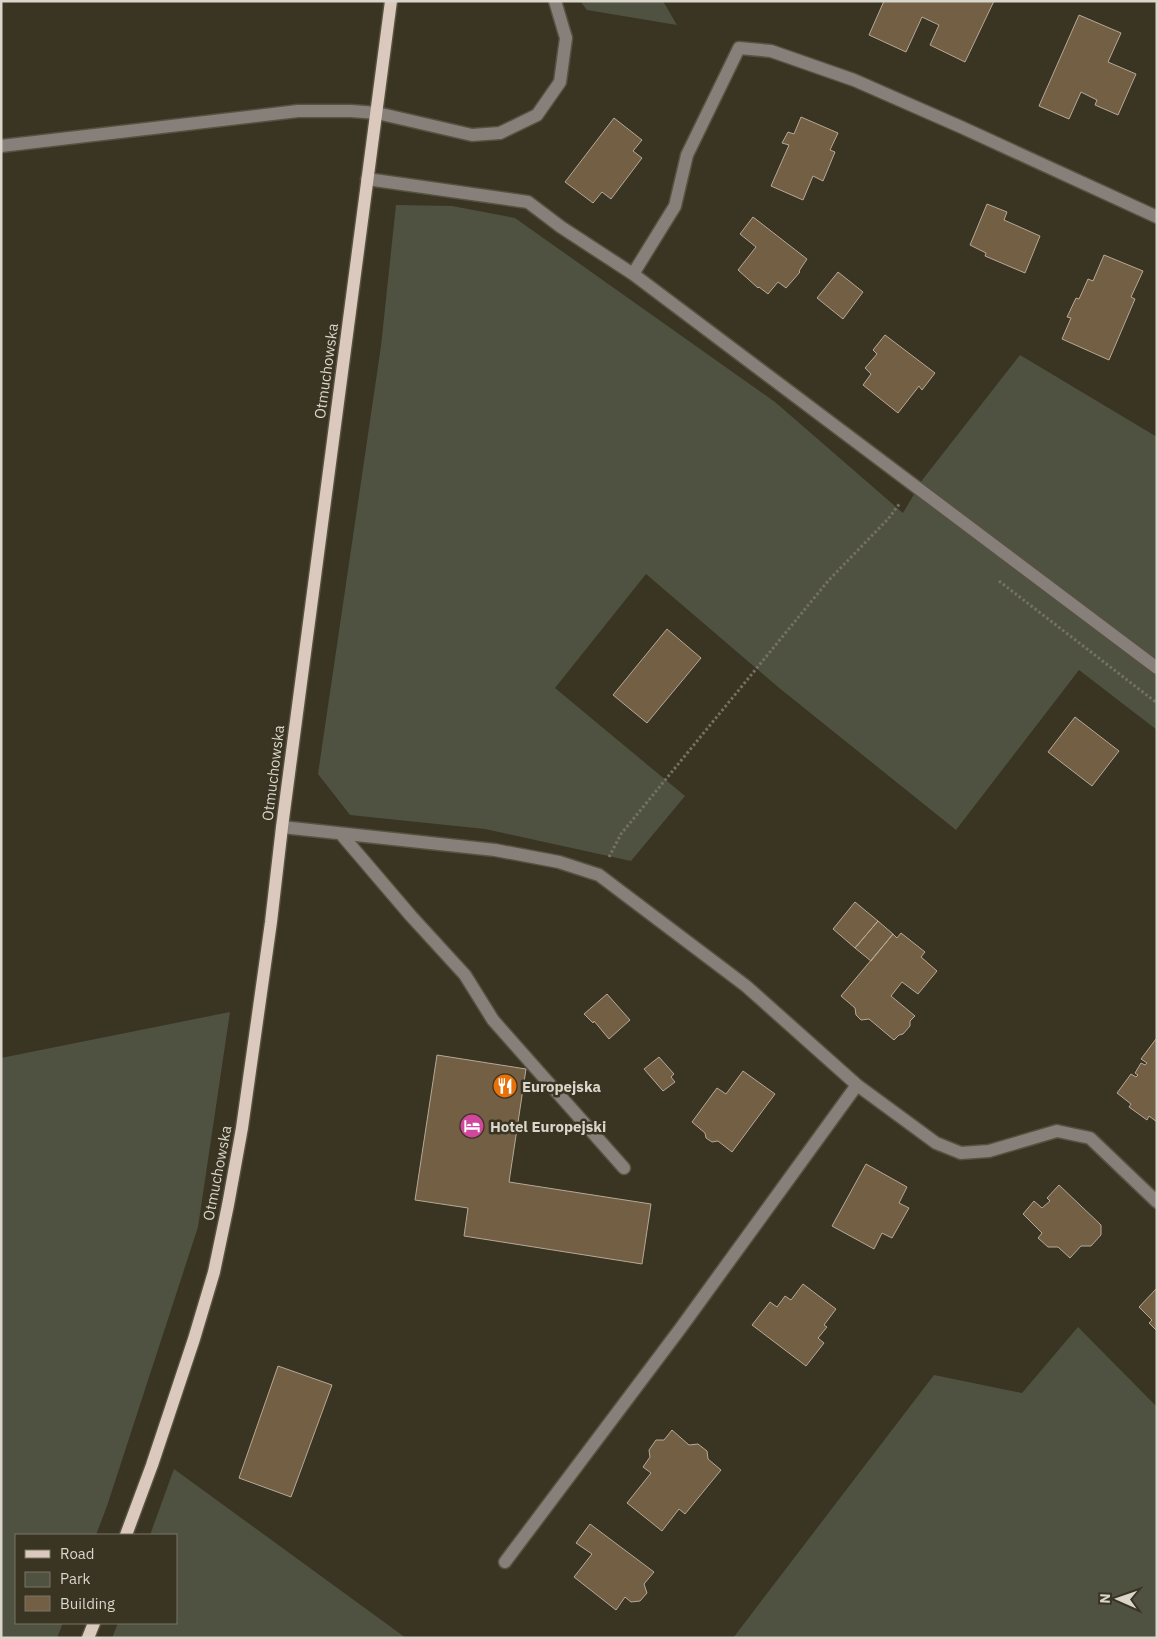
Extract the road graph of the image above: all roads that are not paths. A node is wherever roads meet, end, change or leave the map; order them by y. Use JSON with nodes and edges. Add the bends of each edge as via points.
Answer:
{"nodes":[{"id":1,"x":391,"y":1,"type":"edge"},
{"id":2,"x":555,"y":1,"type":"edge"},
{"id":3,"x":377,"y":113,"type":"junction"},
{"id":4,"x":1,"y":146,"type":"edge"},
{"id":5,"x":367,"y":179,"type":"junction"},
{"id":6,"x":1157,"y":217,"type":"edge"},
{"id":7,"x":632,"y":274,"type":"junction"},
{"id":8,"x":1157,"y":668,"type":"edge"},
{"id":9,"x":282,"y":827,"type":"junction"},
{"id":10,"x":341,"y":834,"type":"junction"},
{"id":11,"x":857,"y":1085,"type":"junction"},
{"id":12,"x":624,"y":1168,"type":"dead end"},
{"id":13,"x":1157,"y":1202,"type":"edge"},
{"id":14,"x":126,"y":1534,"type":"edge"},
{"id":15,"x":505,"y":1562,"type":"dead end"},
{"id":16,"x":94,"y":1624,"type":"edge"},
{"id":17,"x":88,"y":1638,"type":"edge"}],
"edges":[{"from":1,"to":3,"type":"main road","name":"Otmuchowska"},
{"from":2,"to":3,"type":"street","via":[[566,38],[560,82],[537,115],[500,133],[472,135]]},
{"from":3,"to":4,"type":"street","via":[[298,111]]},
{"from":3,"to":5,"type":"main road","name":"Otmuchowska"},
{"from":5,"to":7,"type":"street","via":[[528,202]]},
{"from":5,"to":9,"type":"main road","name":"Otmuchowska"},
{"from":6,"to":7,"type":"street","via":[[854,80],[771,51],[739,48],[687,155],[675,206]]},
{"from":7,"to":8,"type":"street"},
{"from":9,"to":10,"type":"street"},
{"from":9,"to":14,"type":"main road","name":"Otmuchowska","via":[[242,1128],[216,1262],[194,1339]]},
{"from":10,"to":11,"type":"street","via":[[495,850],[559,862],[599,875],[746,986]]},
{"from":10,"to":12,"type":"street","via":[[465,976],[493,1020]]},
{"from":11,"to":13,"type":"street","via":[[936,1143],[961,1153],[989,1151],[1057,1131],[1090,1138]]},
{"from":11,"to":15,"type":"street"},
{"from":16,"to":17,"type":"main road"}]}
